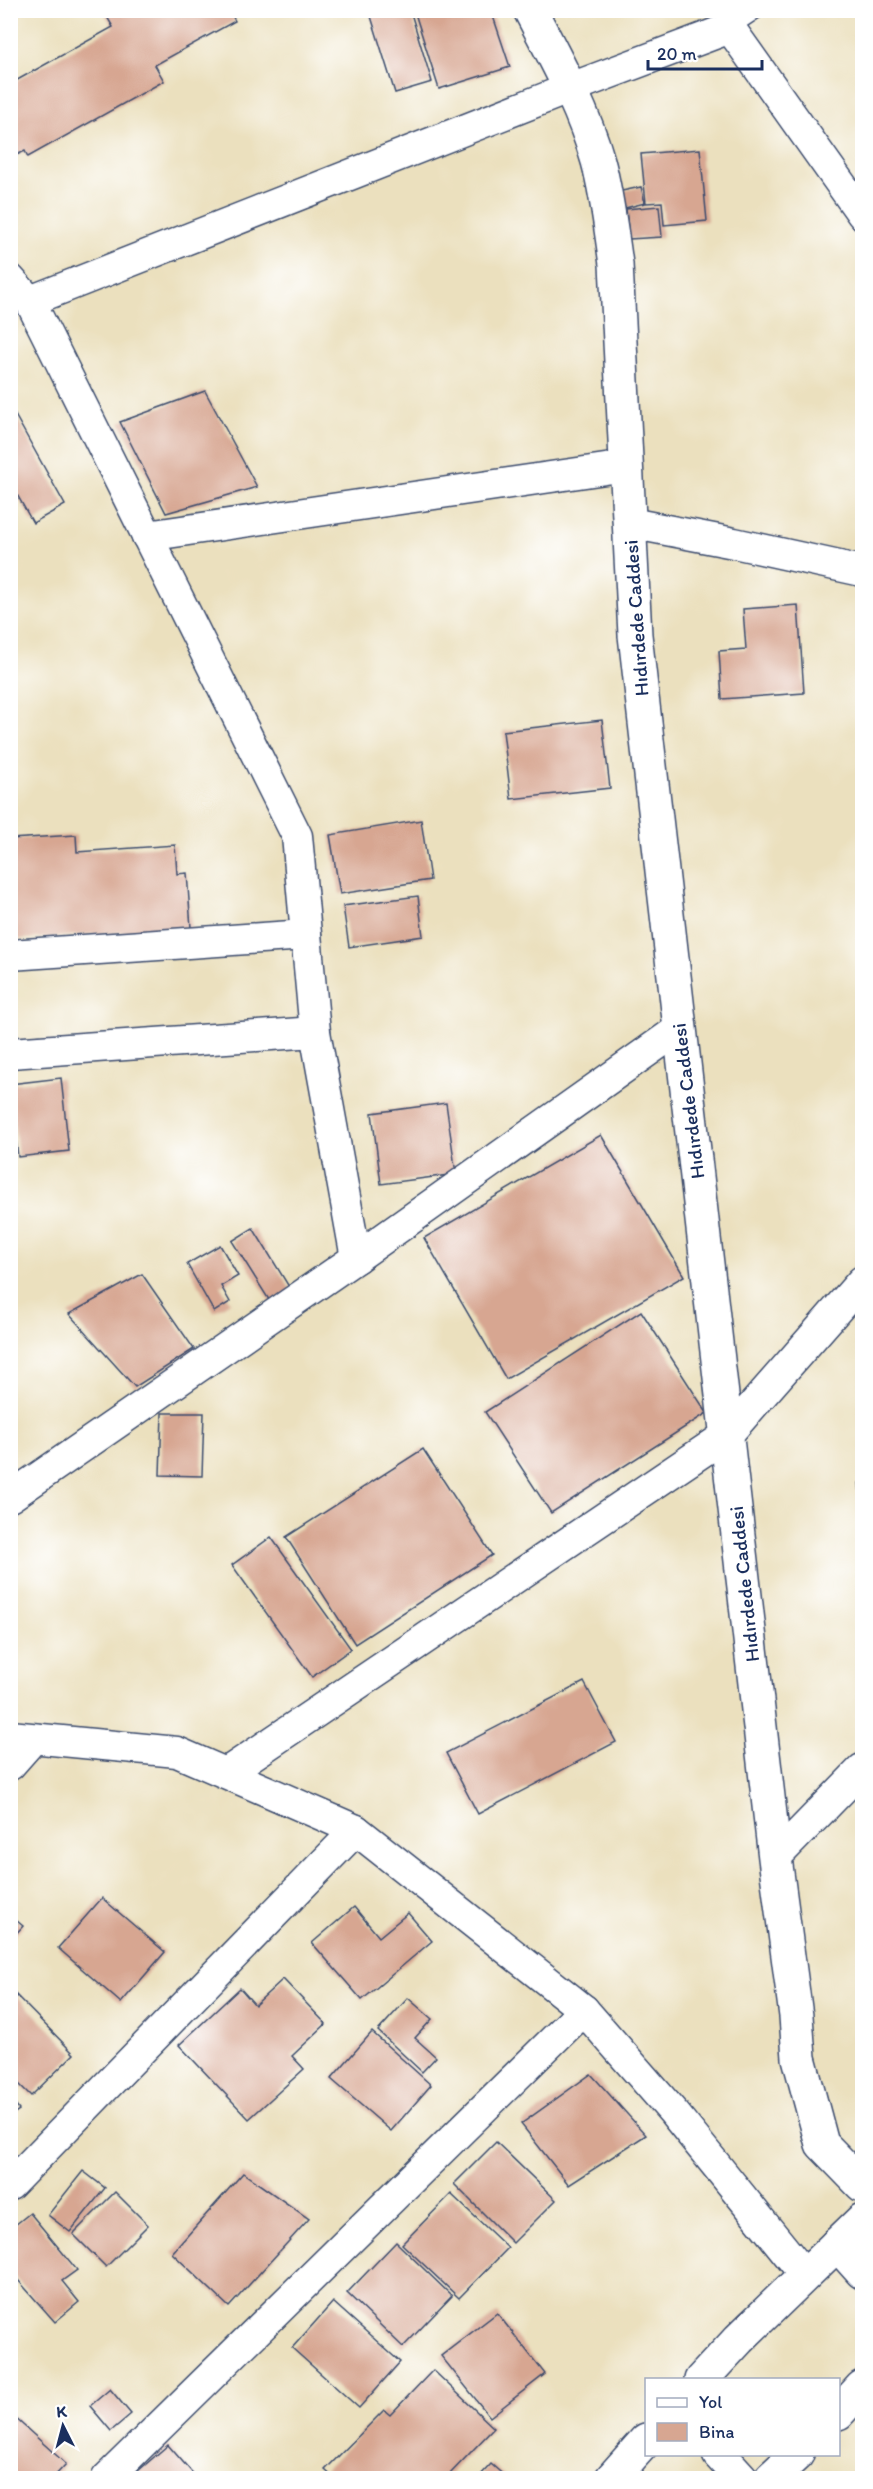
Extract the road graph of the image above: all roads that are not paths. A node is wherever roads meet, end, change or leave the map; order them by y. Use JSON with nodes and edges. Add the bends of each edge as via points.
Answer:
{"nodes":[{"id":1,"x":530,"y":10,"type":"edge"},
{"id":2,"x":757,"y":10,"type":"edge"},
{"id":3,"x":730,"y":28,"type":"junction"},
{"id":4,"x":568,"y":88,"type":"junction"},
{"id":5,"x":862,"y":214,"type":"edge"},
{"id":6,"x":20,"y":290,"type":"edge"},
{"id":7,"x":626,"y":466,"type":"junction"},
{"id":8,"x":630,"y":523,"type":"junction"},
{"id":9,"x":147,"y":536,"type":"junction"},
{"id":10,"x":862,"y":571,"type":"edge"},
{"id":11,"x":306,"y":935,"type":"junction"},
{"id":12,"x":10,"y":955,"type":"edge"},
{"id":13,"x":679,"y":1029,"type":"junction"},
{"id":14,"x":315,"y":1032,"type":"junction"},
{"id":15,"x":10,"y":1053,"type":"edge"},
{"id":16,"x":356,"y":1258,"type":"junction"},
{"id":17,"x":862,"y":1281,"type":"edge"},
{"id":18,"x":727,"y":1435,"type":"junction"},
{"id":19,"x":10,"y":1497,"type":"edge"},
{"id":20,"x":22,"y":1738,"type":"edge"},
{"id":21,"x":10,"y":1765,"type":"edge"},
{"id":22,"x":862,"y":1769,"type":"edge"},
{"id":23,"x":226,"y":1773,"type":"junction"},
{"id":24,"x":356,"y":1830,"type":"junction"},
{"id":25,"x":775,"y":1858,"type":"junction"},
{"id":26,"x":584,"y":2010,"type":"junction"},
{"id":27,"x":862,"y":2184,"type":"edge"},
{"id":28,"x":10,"y":2185,"type":"edge"},
{"id":29,"x":862,"y":2220,"type":"edge"},
{"id":30,"x":837,"y":2244,"type":"junction"},
{"id":31,"x":862,"y":2272,"type":"edge"},
{"id":32,"x":806,"y":2275,"type":"junction"},
{"id":33,"x":702,"y":2378,"type":"edge"},
{"id":34,"x":862,"y":2387,"type":"edge"},
{"id":35,"x":840,"y":2411,"type":"edge"},
{"id":36,"x":645,"y":2441,"type":"edge"},
{"id":37,"x":721,"y":2456,"type":"edge"},
{"id":38,"x":795,"y":2456,"type":"edge"},
{"id":39,"x":107,"y":2478,"type":"edge"},
{"id":40,"x":612,"y":2478,"type":"edge"},
{"id":41,"x":741,"y":2478,"type":"edge"},
{"id":42,"x":771,"y":2478,"type":"edge"}],
"edges":[{"from":1,"to":4,"type":"street","name":"Hıdırdede Caddesi"},
{"from":2,"to":3,"type":"lane"},
{"from":3,"to":4,"type":"street"},
{"from":3,"to":5,"type":"street"},
{"from":4,"to":6,"type":"street"},
{"from":4,"to":7,"type":"street","name":"Hıdırdede Caddesi","via":[[598,161],[609,213],[616,264]]},
{"from":6,"to":9,"type":"street"},
{"from":7,"to":8,"type":"street","name":"Hıdırdede Caddesi"},
{"from":7,"to":9,"type":"street"},
{"from":8,"to":10,"type":"street"},
{"from":8,"to":13,"type":"street","name":"Hıdırdede Caddesi","via":[[635,635]]},
{"from":9,"to":11,"type":"street","via":[[297,836]]},
{"from":11,"to":12,"type":"street"},
{"from":11,"to":14,"type":"street"},
{"from":13,"to":16,"type":"street"},
{"from":13,"to":18,"type":"street","name":"Hıdırdede Caddesi"},
{"from":14,"to":15,"type":"street"},
{"from":14,"to":16,"type":"street"},
{"from":16,"to":19,"type":"street"},
{"from":17,"to":18,"type":"street"},
{"from":18,"to":23,"type":"street"},
{"from":18,"to":25,"type":"street","name":"Hıdırdede Caddesi"},
{"from":20,"to":21,"type":"street"},
{"from":20,"to":23,"type":"street","via":[[177,1752]]},
{"from":22,"to":25,"type":"street"},
{"from":23,"to":24,"type":"street"},
{"from":24,"to":26,"type":"street"},
{"from":24,"to":28,"type":"street"},
{"from":25,"to":27,"type":"street","name":"Hıdırdede Caddesi","via":[[799,2058],[822,2144]]},
{"from":26,"to":32,"type":"street"},
{"from":26,"to":39,"type":"street"},
{"from":29,"to":30,"type":"street"},
{"from":30,"to":31,"type":"street"},
{"from":30,"to":32,"type":"street"},
{"from":32,"to":33,"type":"street"},
{"from":34,"to":35,"type":"street"},
{"from":36,"to":40,"type":"street"},
{"from":37,"to":41,"type":"street"},
{"from":38,"to":42,"type":"street"}]}
